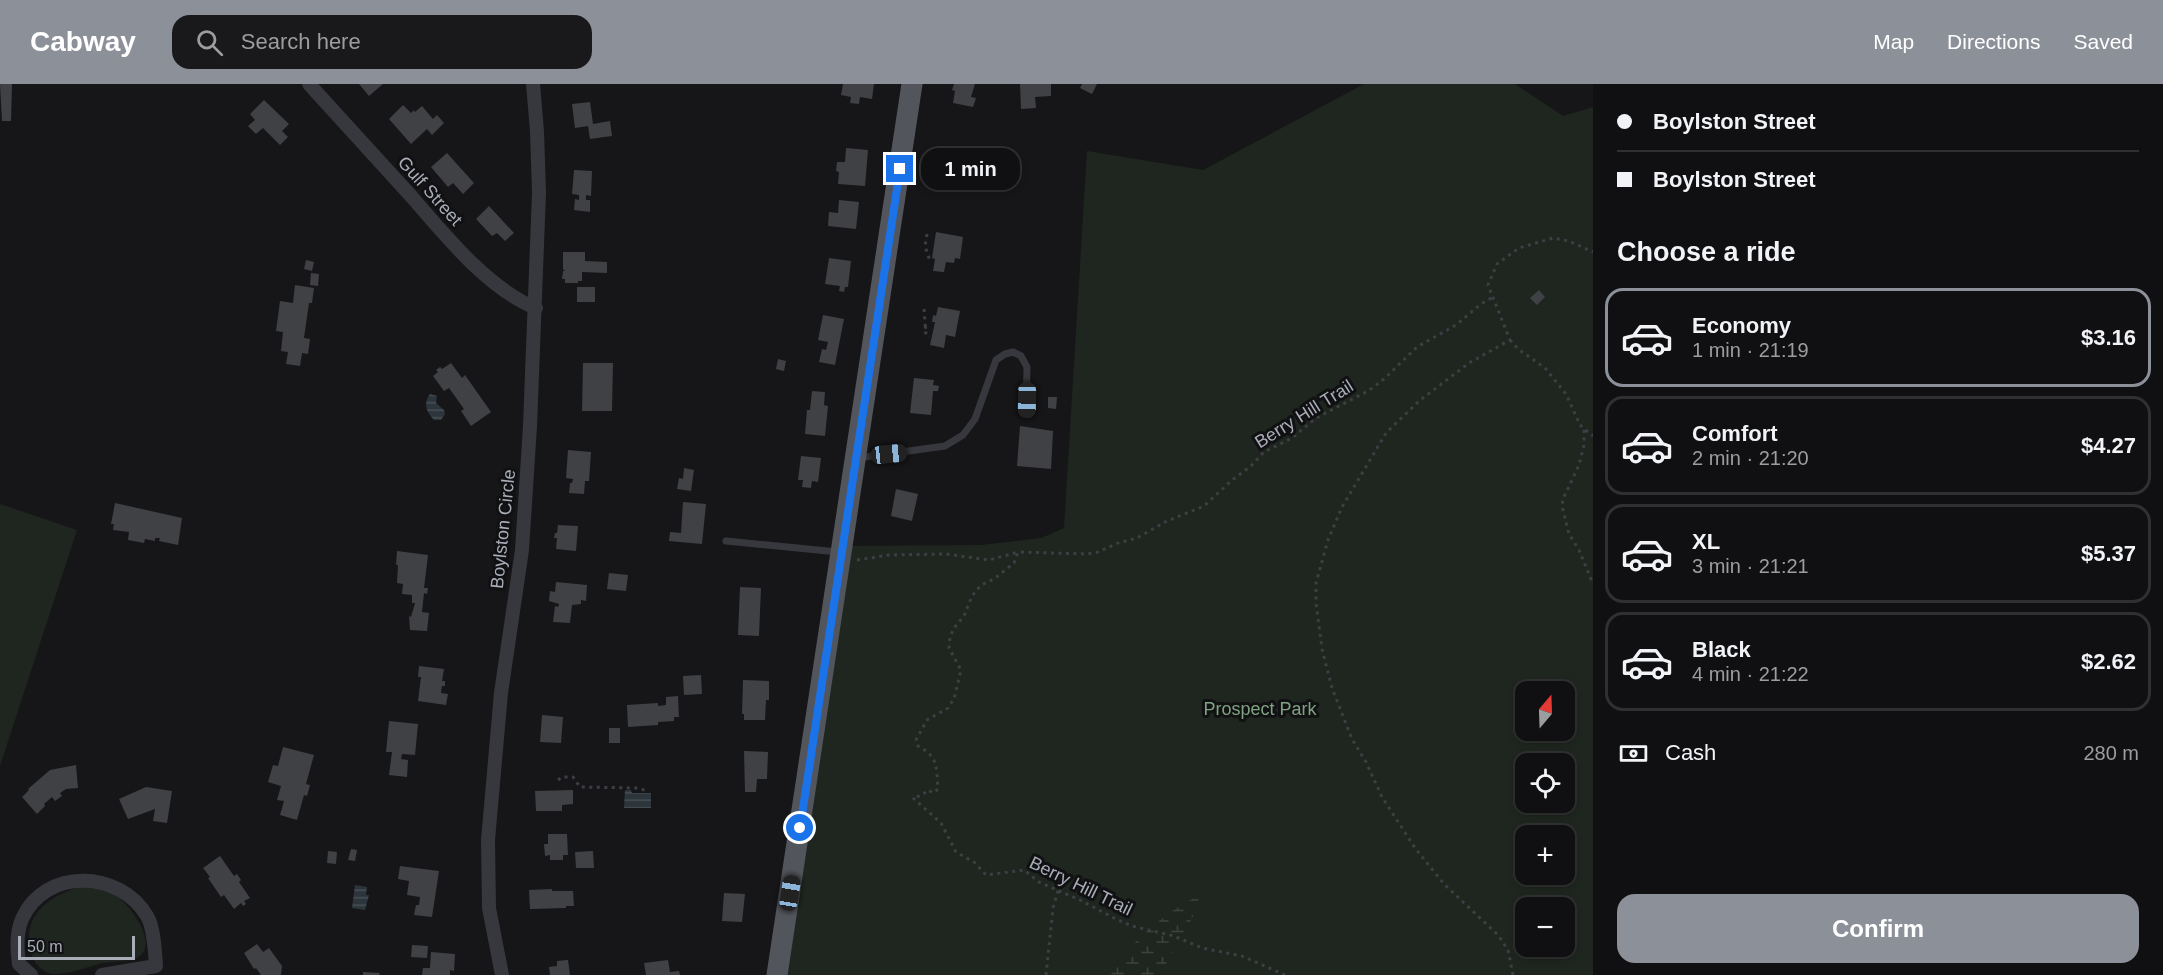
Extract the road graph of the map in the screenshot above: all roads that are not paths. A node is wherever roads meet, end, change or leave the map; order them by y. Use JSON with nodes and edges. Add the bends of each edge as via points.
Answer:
{"nodes":[{"id":1,"x":309,"y":84,"type":"edge"},
{"id":2,"x":533,"y":84,"type":"edge"},
{"id":3,"x":912,"y":84,"type":"edge"},
{"id":4,"x":536,"y":308,"type":"junction"},
{"id":5,"x":1026,"y":413,"type":"dead end"},
{"id":6,"x":856,"y":458,"type":"junction"},
{"id":7,"x":726,"y":541,"type":"dead end"},
{"id":8,"x":840,"y":558,"type":"junction"},
{"id":9,"x":157,"y":970,"type":"edge"},
{"id":10,"x":31,"y":975,"type":"edge"},
{"id":11,"x":102,"y":975,"type":"edge"},
{"id":12,"x":502,"y":975,"type":"edge"},
{"id":13,"x":777,"y":975,"type":"edge"}],
"edges":[{"from":1,"to":4,"type":"street","name":"Gulf Street","via":[[444,234],[501,289]]},
{"from":2,"to":4,"type":"street","name":"Boylston Circle","via":[[539,193]]},
{"from":3,"to":6,"type":"main road"},
{"from":4,"to":12,"type":"street","name":"Boylston Circle","via":[[522,550],[501,693],[488,840],[489,908]]},
{"from":5,"to":6,"type":"lane","via":[[1027,367],[1021,356],[1005,354],[996,360],[975,419],[963,435],[945,446]]},
{"from":6,"to":8,"type":"main road"},
{"from":7,"to":8,"type":"lane"},
{"from":8,"to":13,"type":"main road"},
{"from":9,"to":10,"type":"street","via":[[148,917],[132,898],[114,886],[89,879],[60,883],[35,899],[21,919],[16,946],[19,964]]},
{"from":9,"to":11,"type":"street"}]}
